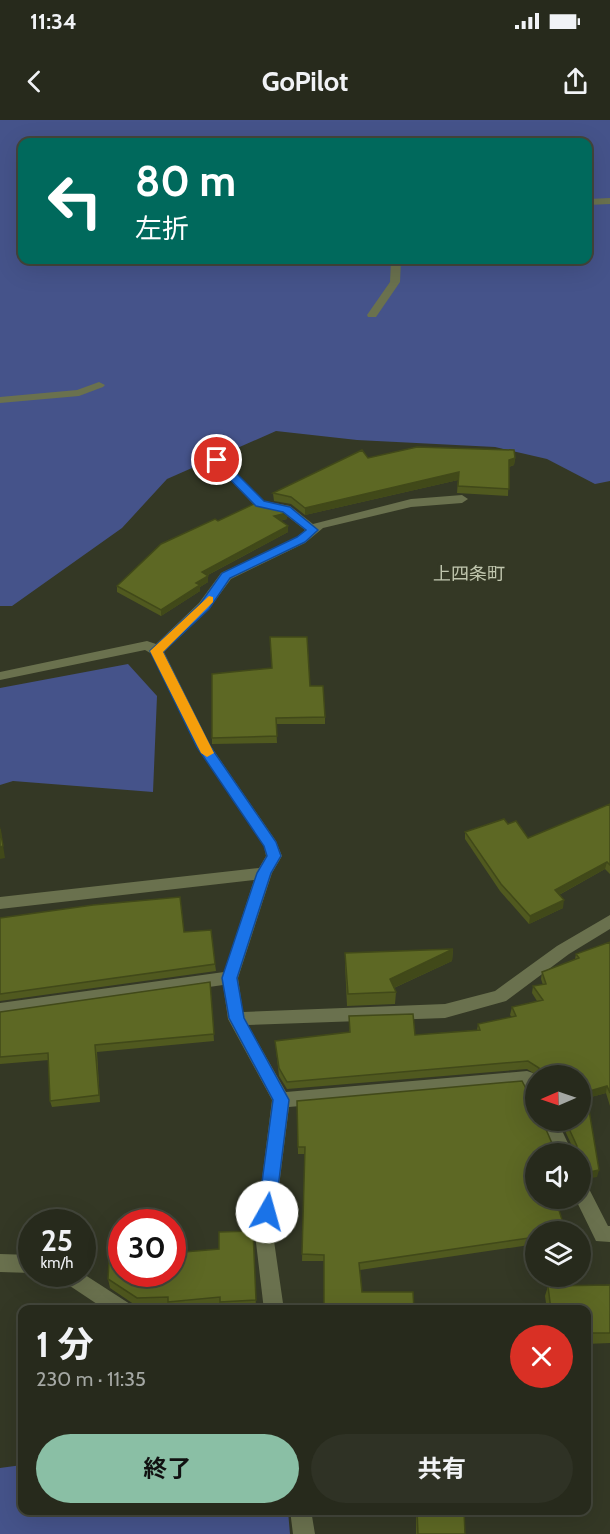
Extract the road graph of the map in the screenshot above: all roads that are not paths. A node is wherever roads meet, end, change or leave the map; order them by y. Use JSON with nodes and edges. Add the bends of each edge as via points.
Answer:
{"nodes":[{"id":1,"x":610,"y":201,"type":"edge"},
{"id":2,"x":592,"y":202,"type":"edge"},
{"id":3,"x":396,"y":264,"type":"edge"},
{"id":4,"x":372,"y":315,"type":"dead end"},
{"id":5,"x":99,"y":385,"type":"dead end"},
{"id":6,"x":0,"y":400,"type":"edge"},
{"id":7,"x":217,"y":460,"type":"dead end"},
{"id":8,"x":462,"y":499,"type":"edge"},
{"id":9,"x":313,"y":530,"type":"junction"},
{"id":10,"x":157,"y":651,"type":"junction"},
{"id":11,"x":0,"y":676,"type":"edge"},
{"id":12,"x":264,"y":873,"type":"junction"},
{"id":13,"x":0,"y":903,"type":"edge"},
{"id":14,"x":610,"y":921,"type":"edge"},
{"id":15,"x":230,"y":978,"type":"junction"},
{"id":16,"x":0,"y":1010,"type":"edge"},
{"id":17,"x":236,"y":1018,"type":"junction"},
{"id":18,"x":525,"y":1078,"type":"edge"},
{"id":19,"x":281,"y":1100,"type":"junction"},
{"id":20,"x":590,"y":1209,"type":"edge"},
{"id":21,"x":610,"y":1234,"type":"edge"},
{"id":22,"x":0,"y":1263,"type":"edge"},
{"id":23,"x":18,"y":1264,"type":"edge"},
{"id":24,"x":88,"y":1287,"type":"edge"},
{"id":25,"x":115,"y":1305,"type":"edge"},
{"id":26,"x":273,"y":1305,"type":"edge"},
{"id":27,"x":301,"y":1515,"type":"edge"},
{"id":28,"x":304,"y":1534,"type":"edge"}],
"edges":[{"from":1,"to":2,"type":"street"},
{"from":3,"to":4,"type":"street","via":[[395,282]]},
{"from":5,"to":6,"type":"street","via":[[79,393]]},
{"from":7,"to":9,"type":"street","via":[[260,504],[286,509]]},
{"from":8,"to":9,"type":"street","via":[[411,503],[319,525]]},
{"from":9,"to":10,"type":"street","via":[[301,540],[226,576],[204,606]]},
{"from":10,"to":11,"type":"street","via":[[147,645]]},
{"from":10,"to":12,"type":"street","via":[[204,747],[271,845],[274,856]]},
{"from":12,"to":13,"type":"street"},
{"from":12,"to":15,"type":"street"},
{"from":14,"to":17,"type":"street","via":[[500,996],[445,1011]]},
{"from":15,"to":16,"type":"street"},
{"from":15,"to":17,"type":"street"},
{"from":17,"to":19,"type":"street"},
{"from":18,"to":19,"type":"street"},
{"from":19,"to":26,"type":"street","via":[[264,1234]]},
{"from":20,"to":21,"type":"street","via":[[603,1235]]},
{"from":22,"to":23,"type":"street"},
{"from":24,"to":25,"type":"street"},
{"from":27,"to":28,"type":"street"}]}
